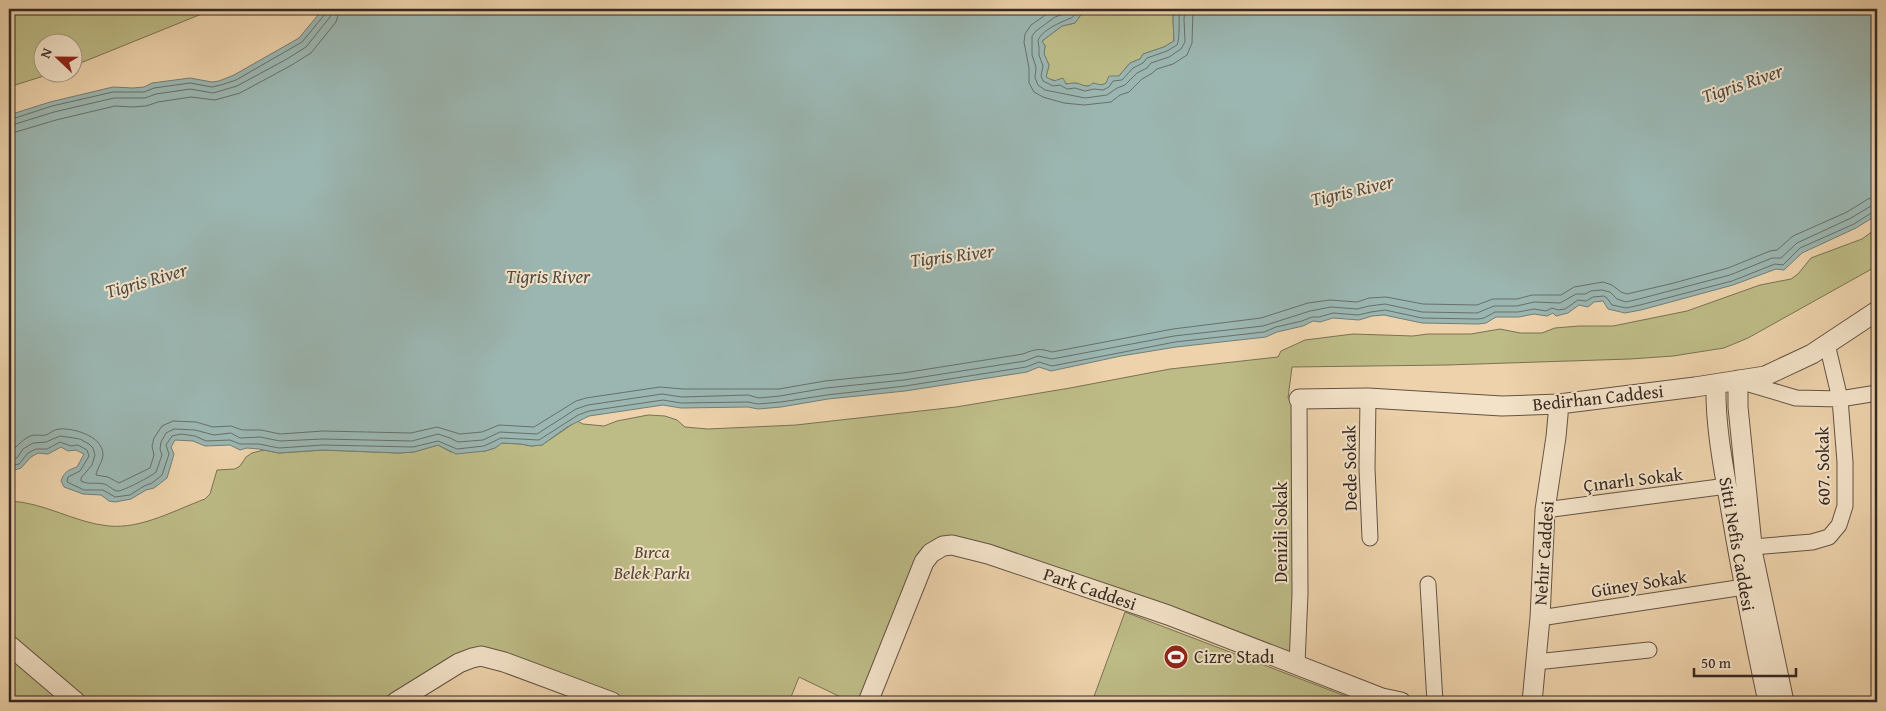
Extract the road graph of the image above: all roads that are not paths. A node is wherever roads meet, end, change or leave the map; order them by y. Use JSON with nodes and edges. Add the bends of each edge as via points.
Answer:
{"nodes":[{"id":1,"x":1877,"y":311,"type":"edge"},
{"id":2,"x":1827,"y":344,"type":"junction"},
{"id":3,"x":1738,"y":380,"type":"junction"},
{"id":4,"x":1716,"y":384,"type":"junction"},
{"id":5,"x":1877,"y":393,"type":"edge"},
{"id":6,"x":1368,"y":398,"type":"junction"},
{"id":7,"x":1299,"y":399,"type":"joint"},
{"id":8,"x":1840,"y":399,"type":"junction"},
{"id":9,"x":1559,"y":404,"type":"junction"},
{"id":10,"x":1727,"y":486,"type":"junction"},
{"id":11,"x":1545,"y":510,"type":"junction"},
{"id":12,"x":1370,"y":538,"type":"dead end"},
{"id":13,"x":1753,"y":547,"type":"junction"},
{"id":14,"x":1428,"y":584,"type":"dead end"},
{"id":15,"x":1744,"y":587,"type":"junction"},
{"id":16,"x":1540,"y":618,"type":"junction"},
{"id":17,"x":9,"y":645,"type":"edge"},
{"id":18,"x":1649,"y":650,"type":"dead end"},
{"id":19,"x":1536,"y":662,"type":"junction"},
{"id":20,"x":1297,"y":664,"type":"junction"},
{"id":21,"x":76,"y":702,"type":"edge"},
{"id":22,"x":396,"y":702,"type":"edge"},
{"id":23,"x":612,"y":702,"type":"edge"},
{"id":24,"x":868,"y":702,"type":"edge"},
{"id":25,"x":1401,"y":702,"type":"edge"},
{"id":26,"x":1435,"y":702,"type":"edge"},
{"id":27,"x":1532,"y":702,"type":"edge"},
{"id":28,"x":1768,"y":702,"type":"edge"},
{"id":29,"x":1784,"y":702,"type":"edge"}],
"edges":[{"from":1,"to":2,"type":"street","name":"Bedirhan Caddesi"},
{"from":2,"to":3,"type":"street","name":"Bedirhan Caddesi","via":[[1765,376]]},
{"from":2,"to":8,"type":"street","name":"607. Sokak"},
{"from":3,"to":4,"type":"street","name":"Bedirhan Caddesi"},
{"from":3,"to":8,"type":"street","via":[[1796,398]]},
{"from":3,"to":13,"type":"street"},
{"from":4,"to":9,"type":"street","name":"Bedirhan Caddesi"},
{"from":4,"to":10,"type":"street","name":"Sitti Nefis Caddesi","via":[[1716,410]]},
{"from":5,"to":8,"type":"street"},
{"from":6,"to":7,"type":"street","name":"Bedirhan Caddesi"},
{"from":6,"to":9,"type":"street","name":"Bedirhan Caddesi","via":[[1502,406]]},
{"from":6,"to":12,"type":"street","name":"Dede Sokak"},
{"from":7,"to":20,"type":"street","name":"Denizli Sokak"},
{"from":8,"to":13,"type":"street","name":"607. Sokak","via":[[1845,506],[1839,525],[1829,537],[1812,542]]},
{"from":9,"to":11,"type":"street","name":"Nehir Caddesi"},
{"from":10,"to":11,"type":"street","name":"Çınarlı Sokak"},
{"from":10,"to":15,"type":"street","name":"Sitti Nefis Caddesi"},
{"from":11,"to":16,"type":"street","name":"Nehir Caddesi"},
{"from":13,"to":29,"type":"street"},
{"from":14,"to":26,"type":"street"},
{"from":15,"to":16,"type":"street","name":"Güney Sokak"},
{"from":15,"to":28,"type":"street","name":"Sitti Nefis Caddesi"},
{"from":16,"to":19,"type":"street","name":"Nehir Caddesi"},
{"from":17,"to":21,"type":"street"},
{"from":18,"to":19,"type":"street"},
{"from":19,"to":27,"type":"street","name":"Nehir Caddesi"},
{"from":20,"to":24,"type":"street","name":"Park Caddesi","via":[[1079,584],[952,545],[931,553],[924,562]]},
{"from":20,"to":25,"type":"street","name":"Park Caddesi","via":[[1382,698]]},
{"from":22,"to":23,"type":"street","via":[[458,663],[481,656]]}]}
